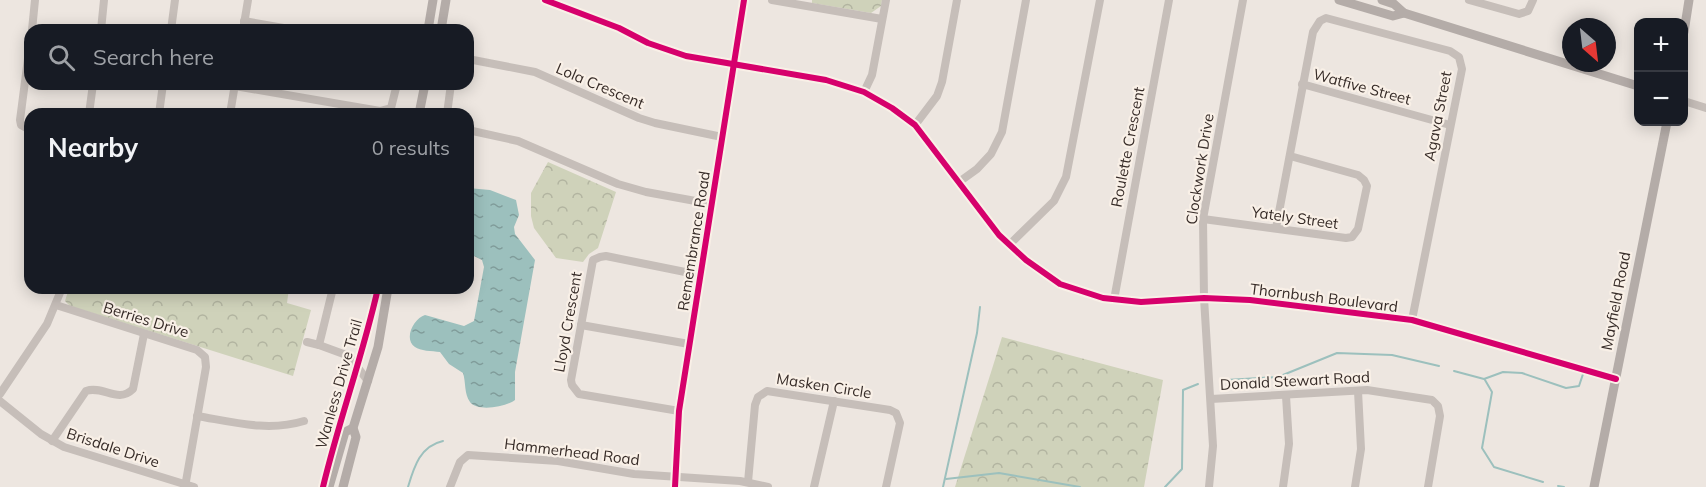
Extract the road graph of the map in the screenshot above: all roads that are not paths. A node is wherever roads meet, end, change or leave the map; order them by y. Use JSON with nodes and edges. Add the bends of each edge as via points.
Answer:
{"nodes":[{"id":1,"x":34,"y":0,"type":"edge"},
{"id":2,"x":104,"y":0,"type":"edge"},
{"id":3,"x":175,"y":0,"type":"edge"},
{"id":4,"x":248,"y":0,"type":"edge"},
{"id":5,"x":433,"y":0,"type":"edge"},
{"id":6,"x":446,"y":0,"type":"edge"},
{"id":7,"x":545,"y":0,"type":"edge"},
{"id":8,"x":744,"y":0,"type":"edge"},
{"id":9,"x":772,"y":0,"type":"edge"},
{"id":10,"x":886,"y":0,"type":"edge"},
{"id":11,"x":957,"y":0,"type":"edge"},
{"id":12,"x":1026,"y":0,"type":"edge"},
{"id":13,"x":1100,"y":0,"type":"edge"},
{"id":14,"x":1169,"y":0,"type":"edge"},
{"id":15,"x":1243,"y":0,"type":"edge"},
{"id":16,"x":1339,"y":0,"type":"edge"},
{"id":17,"x":1382,"y":0,"type":"edge"},
{"id":18,"x":1469,"y":0,"type":"edge"},
{"id":19,"x":1533,"y":0,"type":"edge"},
{"id":20,"x":1689,"y":0,"type":"edge"},
{"id":21,"x":783,"y":1,"type":"edge"},
{"id":22,"x":1404,"y":13,"type":"junction"},
{"id":23,"x":1686,"y":18,"type":"edge"},
{"id":24,"x":882,"y":19,"type":"junction"},
{"id":25,"x":32,"y":24,"type":"edge"},
{"id":26,"x":102,"y":24,"type":"edge"},
{"id":27,"x":172,"y":24,"type":"edge"},
{"id":28,"x":243,"y":24,"type":"edge"},
{"id":29,"x":429,"y":24,"type":"edge"},
{"id":30,"x":442,"y":24,"type":"edge"},
{"id":31,"x":474,"y":60,"type":"edge"},
{"id":32,"x":734,"y":64,"type":"junction"},
{"id":33,"x":1302,"y":84,"type":"junction"},
{"id":34,"x":1634,"y":85,"type":"edge"},
{"id":35,"x":24,"y":90,"type":"edge"},
{"id":36,"x":92,"y":90,"type":"edge"},
{"id":37,"x":162,"y":90,"type":"edge"},
{"id":38,"x":234,"y":90,"type":"edge"},
{"id":39,"x":263,"y":90,"type":"edge"},
{"id":40,"x":396,"y":90,"type":"edge"},
{"id":41,"x":424,"y":90,"type":"edge"},
{"id":42,"x":451,"y":90,"type":"edge"},
{"id":43,"x":864,"y":92,"type":"junction"},
{"id":44,"x":1688,"y":103,"type":"edge"},
{"id":45,"x":89,"y":108,"type":"edge"},
{"id":46,"x":160,"y":108,"type":"edge"},
{"id":47,"x":231,"y":108,"type":"edge"},
{"id":48,"x":363,"y":108,"type":"edge"},
{"id":49,"x":391,"y":108,"type":"edge"},
{"id":50,"x":420,"y":108,"type":"edge"},
{"id":51,"x":448,"y":108,"type":"edge"},
{"id":52,"x":1706,"y":108,"type":"edge"},
{"id":53,"x":1450,"y":124,"type":"junction"},
{"id":54,"x":915,"y":125,"type":"junction"},
{"id":55,"x":1665,"y":126,"type":"edge"},
{"id":56,"x":24,"y":127,"type":"edge"},
{"id":57,"x":474,"y":131,"type":"edge"},
{"id":58,"x":722,"y":137,"type":"junction"},
{"id":59,"x":1290,"y":156,"type":"junction"},
{"id":60,"x":959,"y":182,"type":"junction"},
{"id":61,"x":712,"y":204,"type":"junction"},
{"id":62,"x":1203,"y":219,"type":"junction"},
{"id":63,"x":1276,"y":228,"type":"junction"},
{"id":64,"x":1009,"y":244,"type":"junction"},
{"id":65,"x":700,"y":275,"type":"junction"},
{"id":66,"x":60,"y":294,"type":"edge"},
{"id":67,"x":332,"y":294,"type":"edge"},
{"id":68,"x":387,"y":294,"type":"edge"},
{"id":69,"x":1204,"y":298,"type":"junction"},
{"id":70,"x":1114,"y":300,"type":"junction"},
{"id":71,"x":56,"y":305,"type":"junction"},
{"id":72,"x":1412,"y":320,"type":"junction"},
{"id":73,"x":581,"y":325,"type":"junction"},
{"id":74,"x":144,"y":334,"type":"junction"},
{"id":75,"x":307,"y":342,"type":"dead end"},
{"id":76,"x":689,"y":344,"type":"junction"},
{"id":77,"x":319,"y":345,"type":"junction"},
{"id":78,"x":1616,"y":379,"type":"junction"},
{"id":79,"x":368,"y":381,"type":"junction"},
{"id":80,"x":1358,"y":391,"type":"junction"},
{"id":81,"x":0,"y":394,"type":"edge"},
{"id":82,"x":1286,"y":396,"type":"junction"},
{"id":83,"x":1211,"y":399,"type":"junction"},
{"id":84,"x":0,"y":401,"type":"edge"},
{"id":85,"x":834,"y":401,"type":"junction"},
{"id":86,"x":679,"y":411,"type":"junction"},
{"id":87,"x":197,"y":416,"type":"junction"},
{"id":88,"x":304,"y":421,"type":"dead end"},
{"id":89,"x":354,"y":428,"type":"junction"},
{"id":90,"x":52,"y":441,"type":"junction"},
{"id":91,"x":675,"y":476,"type":"junction"},
{"id":92,"x":748,"y":482,"type":"junction"},
{"id":93,"x":188,"y":487,"type":"edge"},
{"id":94,"x":329,"y":487,"type":"edge"},
{"id":95,"x":343,"y":487,"type":"edge"},
{"id":96,"x":450,"y":487,"type":"edge"},
{"id":97,"x":675,"y":487,"type":"edge"},
{"id":98,"x":768,"y":487,"type":"edge"},
{"id":99,"x":814,"y":487,"type":"edge"},
{"id":100,"x":886,"y":487,"type":"edge"},
{"id":101,"x":1209,"y":487,"type":"edge"},
{"id":102,"x":1284,"y":487,"type":"edge"},
{"id":103,"x":1355,"y":487,"type":"edge"},
{"id":104,"x":1428,"y":487,"type":"edge"},
{"id":105,"x":1594,"y":487,"type":"edge"}],
"edges":[{"from":1,"to":25,"type":"street"},
{"from":2,"to":26,"type":"street"},
{"from":3,"to":27,"type":"street"},
{"from":4,"to":28,"type":"street"},
{"from":5,"to":29,"type":"main road"},
{"from":6,"to":30,"type":"main road"},
{"from":7,"to":32,"type":"street","name":"Thornbush Boulevard","via":[[686,56]]},
{"from":8,"to":32,"type":"street","name":"Remembrance Road"},
{"from":9,"to":21,"type":"street"},
{"from":10,"to":24,"type":"street"},
{"from":11,"to":54,"type":"street","via":[[942,82],[937,96]]},
{"from":12,"to":60,"type":"street","via":[[1002,132],[991,154]]},
{"from":13,"to":64,"type":"street","via":[[1066,177],[1054,201]]},
{"from":14,"to":70,"type":"street","name":"Roulette Crescent"},
{"from":15,"to":62,"type":"street","name":"Clockwork Drive"},
{"from":16,"to":22,"type":"main road","via":[[1393,16]]},
{"from":17,"to":22,"type":"main road"},
{"from":18,"to":19,"type":"street","via":[[1519,14],[1528,11]]},
{"from":20,"to":23,"type":"main road"},
{"from":21,"to":24,"type":"street"},
{"from":22,"to":34,"type":"main road"},
{"from":24,"to":43,"type":"street","via":[[872,75]]},
{"from":31,"to":58,"type":"street","name":"Lola Crescent","via":[[535,72],[655,123]]},
{"from":32,"to":43,"type":"street","name":"Thornbush Boulevard","via":[[826,80]]},
{"from":32,"to":58,"type":"street","name":"Remembrance Road"},
{"from":33,"to":53,"type":"street","name":"Watfive Street"},
{"from":33,"to":53,"type":"street","name":"Agava Street","via":[[1313,32],[1326,18],[1450,51],[1459,57],[1462,69]]},
{"from":33,"to":59,"type":"street","name":"Agava Street"},
{"from":35,"to":56,"type":"street","via":[[20,120]]},
{"from":36,"to":45,"type":"street"},
{"from":37,"to":46,"type":"street"},
{"from":38,"to":47,"type":"street"},
{"from":39,"to":48,"type":"street"},
{"from":40,"to":49,"type":"street"},
{"from":41,"to":50,"type":"main road"},
{"from":42,"to":51,"type":"street"},
{"from":43,"to":54,"type":"street","name":"Thornbush Boulevard"},
{"from":44,"to":52,"type":"street"},
{"from":53,"to":72,"type":"street","name":"Agava Street"},
{"from":54,"to":60,"type":"street","name":"Thornbush Boulevard"},
{"from":55,"to":78,"type":"main road","name":"Mayfield Road"},
{"from":57,"to":61,"type":"street","via":[[518,141],[618,184]]},
{"from":58,"to":61,"type":"street","name":"Remembrance Road"},
{"from":59,"to":63,"type":"street","name":"Agava Street"},
{"from":59,"to":63,"type":"street","name":"Yately Street","via":[[1364,180],[1358,229],[1346,238]]},
{"from":60,"to":64,"type":"street","name":"Thornbush Boulevard"},
{"from":61,"to":65,"type":"street","name":"Remembrance Road"},
{"from":62,"to":63,"type":"street","name":"Yately Street"},
{"from":62,"to":69,"type":"street","name":"Clockwork Drive"},
{"from":64,"to":70,"type":"street","name":"Thornbush Boulevard","via":[[1060,284]]},
{"from":65,"to":73,"type":"street","name":"Lloyd Crescent","via":[[600,257],[591,266]]},
{"from":65,"to":76,"type":"street","name":"Remembrance Road"},
{"from":66,"to":71,"type":"street"},
{"from":67,"to":77,"type":"street"},
{"from":68,"to":79,"type":"main road"},
{"from":69,"to":70,"type":"street","name":"Thornbush Boulevard"},
{"from":69,"to":72,"type":"street","name":"Thornbush Boulevard"},
{"from":69,"to":83,"type":"street","name":"Clockwork Drive"},
{"from":71,"to":74,"type":"street","name":"Berries Drive"},
{"from":71,"to":81,"type":"street"},
{"from":72,"to":78,"type":"street","name":"Thornbush Boulevard"},
{"from":73,"to":76,"type":"street"},
{"from":73,"to":86,"type":"street","name":"Lloyd Crescent","via":[[572,380],[574,390]]},
{"from":74,"to":87,"type":"street","name":"Berries Drive","via":[[197,350],[205,357]]},
{"from":74,"to":90,"type":"street","via":[[133,388],[128,394],[86,391]]},
{"from":75,"to":77,"type":"street"},
{"from":76,"to":86,"type":"street","name":"Remembrance Road"},
{"from":77,"to":79,"type":"street","via":[[349,357]]},
{"from":78,"to":105,"type":"main road","name":"Mayfield Road"},
{"from":79,"to":89,"type":"main road"},
{"from":80,"to":82,"type":"street","name":"Donald Stewart Road"},
{"from":80,"to":103,"type":"street","via":[[1361,448]]},
{"from":80,"to":104,"type":"street","name":"Donald Stewart Road","via":[[1423,397],[1438,406],[1440,416]]},
{"from":82,"to":83,"type":"street","name":"Donald Stewart Road"},
{"from":82,"to":102,"type":"street","via":[[1289,444]]},
{"from":83,"to":101,"type":"street","name":"Clockwork Drive","via":[[1213,446]]},
{"from":84,"to":90,"type":"street","name":"Brisdale Drive"},
{"from":85,"to":92,"type":"street","name":"Masken Circle","via":[[772,391],[760,394],[755,405]]},
{"from":85,"to":99,"type":"street"},
{"from":85,"to":100,"type":"street","name":"Masken Circle","via":[[890,410],[898,416],[900,423]]},
{"from":86,"to":91,"type":"street","name":"Remembrance Road"},
{"from":87,"to":88,"type":"street","via":[[260,426]]},
{"from":87,"to":93,"type":"street","name":"Berries Drive"},
{"from":89,"to":94,"type":"main road","via":[[345,432]]},
{"from":89,"to":95,"type":"main road","via":[[356,437]]},
{"from":90,"to":93,"type":"street","name":"Brisdale Drive"},
{"from":91,"to":92,"type":"street"},
{"from":91,"to":96,"type":"street","name":"Hammerhead Road","via":[[634,474],[551,460],[468,455],[460,462]]},
{"from":91,"to":97,"type":"street","name":"Remembrance Road"},
{"from":92,"to":98,"type":"street"}]}
